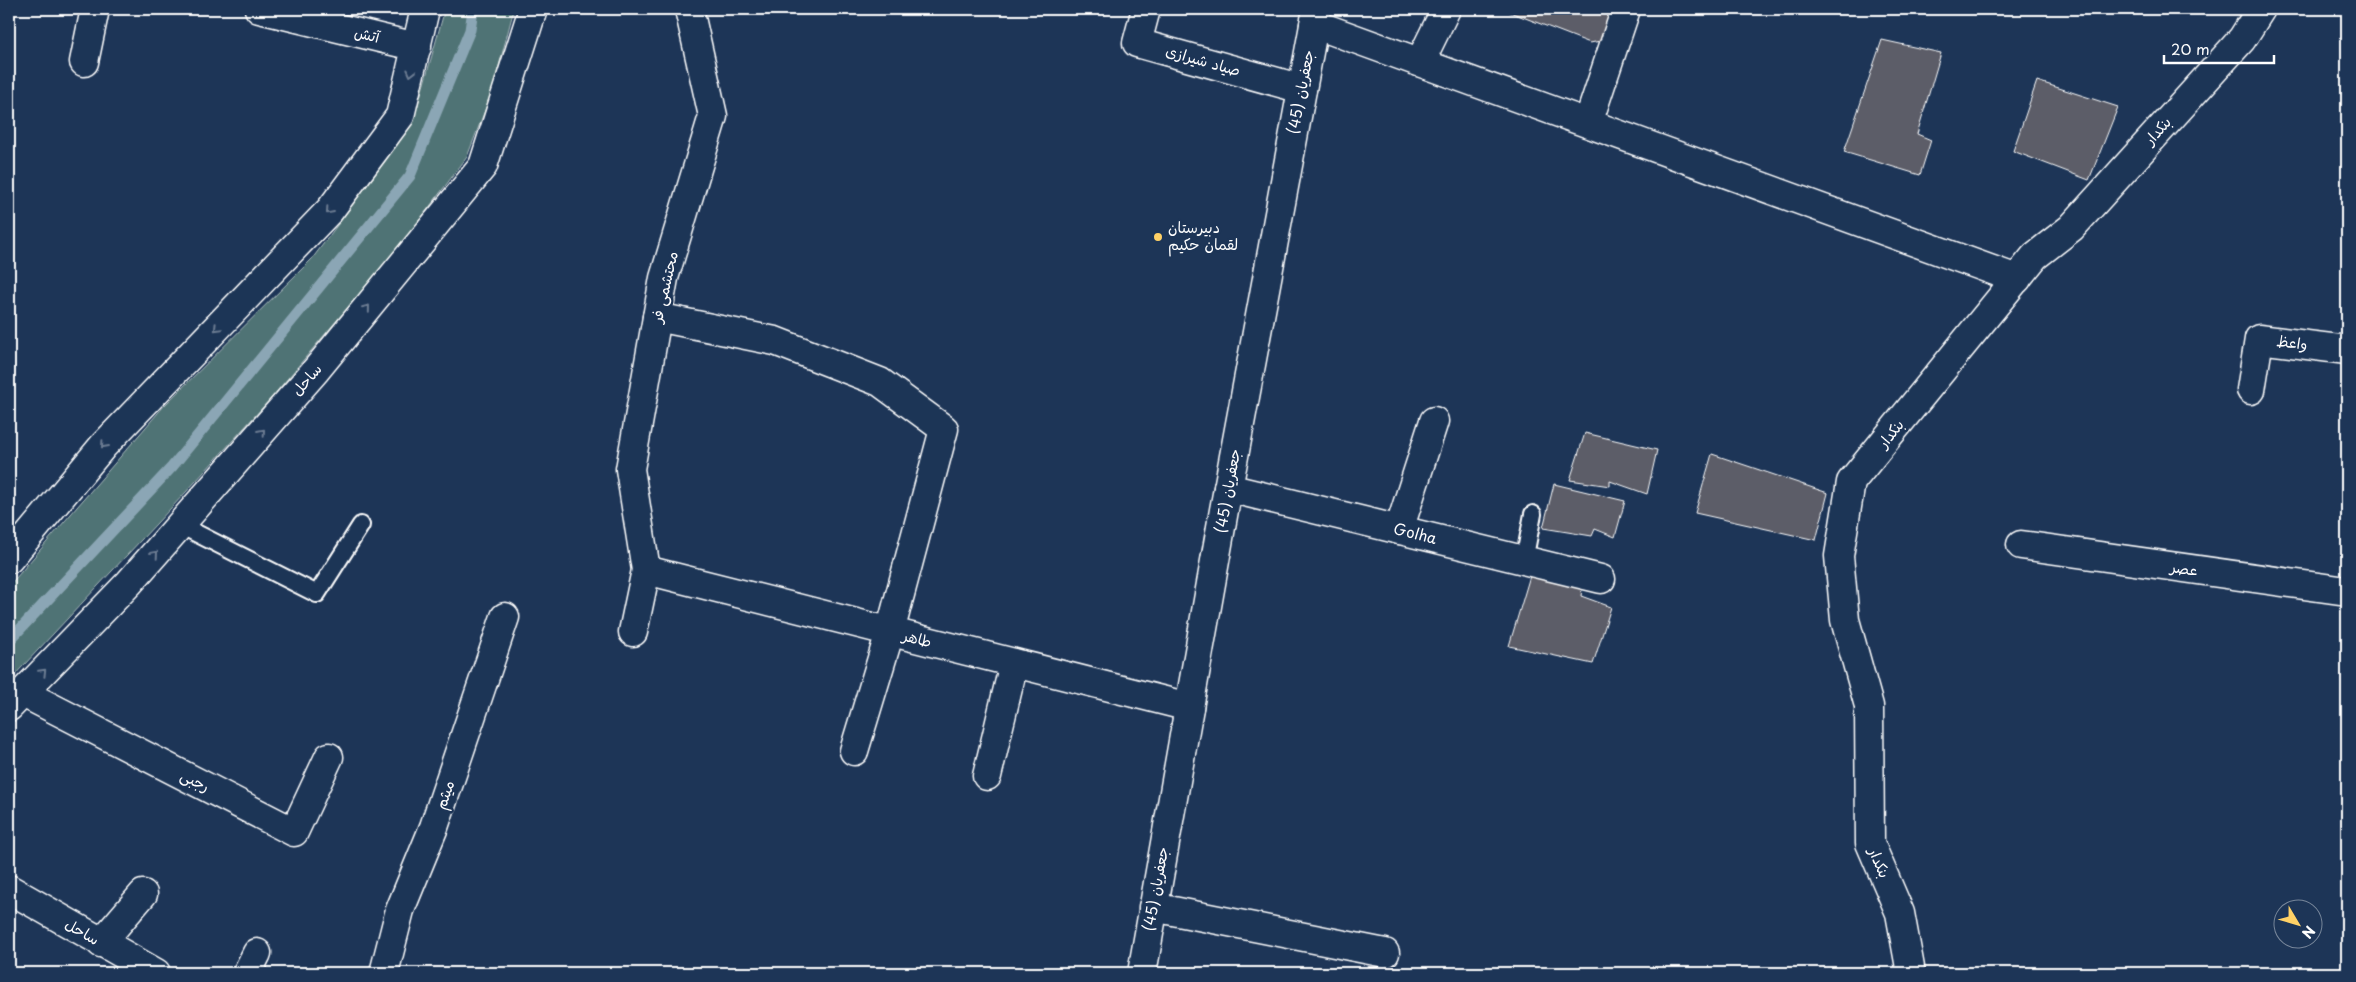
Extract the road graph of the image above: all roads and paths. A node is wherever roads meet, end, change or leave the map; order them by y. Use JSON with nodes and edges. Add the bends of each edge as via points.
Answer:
{"nodes":[{"id":1,"x":96,"y":9,"type":"edge"},
{"id":2,"x":258,"y":9,"type":"edge"},
{"id":3,"x":425,"y":9,"type":"edge"},
{"id":4,"x":533,"y":9,"type":"edge"},
{"id":5,"x":688,"y":9,"type":"edge"},
{"id":6,"x":1146,"y":9,"type":"edge"},
{"id":7,"x":1446,"y":9,"type":"edge"},
{"id":8,"x":1626,"y":9,"type":"edge"},
{"id":9,"x":2261,"y":9,"type":"edge"},
{"id":10,"x":1315,"y":16,"type":"edge"},
{"id":11,"x":417,"y":47,"type":"junction"},
{"id":12,"x":84,"y":62,"type":"dead end"},
{"id":13,"x":1420,"y":62,"type":"junction"},
{"id":14,"x":1302,"y":89,"type":"junction"},
{"id":15,"x":1588,"y":123,"type":"junction"},
{"id":16,"x":2017,"y":279,"type":"junction"},
{"id":17,"x":657,"y":317,"type":"junction"},
{"id":18,"x":2347,"y":350,"type":"edge"},
{"id":19,"x":2251,"y":390,"type":"dead end"},
{"id":20,"x":1434,"y":421,"type":"dead end"},
{"id":21,"x":1228,"y":488,"type":"junction"},
{"id":22,"x":1533,"y":514,"type":"dead end"},
{"id":23,"x":180,"y":525,"type":"junction"},
{"id":24,"x":361,"y":525,"type":"dead end"},
{"id":25,"x":1399,"y":530,"type":"junction"},
{"id":26,"x":2021,"y":545,"type":"dead end"},
{"id":27,"x":9,"y":559,"type":"edge"},
{"id":28,"x":1524,"y":561,"type":"junction"},
{"id":29,"x":646,"y":570,"type":"junction"},
{"id":30,"x":1601,"y":579,"type":"dead end"},
{"id":31,"x":2347,"y":591,"type":"edge"},
{"id":32,"x":505,"y":617,"type":"dead end"},
{"id":33,"x":634,"y":632,"type":"dead end"},
{"id":34,"x":890,"y":632,"type":"junction"},
{"id":35,"x":1014,"y":663,"type":"junction"},
{"id":36,"x":16,"y":700,"type":"edge"},
{"id":37,"x":1188,"y":707,"type":"junction"},
{"id":38,"x":854,"y":751,"type":"dead end"},
{"id":39,"x":329,"y":757,"type":"dead end"},
{"id":40,"x":987,"y":776,"type":"dead end"},
{"id":41,"x":9,"y":889,"type":"edge"},
{"id":42,"x":143,"y":894,"type":"dead end"},
{"id":43,"x":1153,"y":907,"type":"junction"},
{"id":44,"x":101,"y":943,"type":"junction"},
{"id":45,"x":1385,"y":953,"type":"dead end"},
{"id":46,"x":148,"y":972,"type":"edge"},
{"id":47,"x":384,"y":973,"type":"edge"},
{"id":48,"x":1142,"y":973,"type":"edge"},
{"id":49,"x":1911,"y":973,"type":"edge"}],
"edges":[{"from":1,"to":12,"type":"street"},
{"from":2,"to":11,"type":"street","name":"آتش"},
{"from":3,"to":11,"type":"street"},
{"from":23,"to":4,"type":"street","name":"ساحل","one_way":true,"via":[[316,370],[483,166]]},
{"from":5,"to":17,"type":"street","name":"محتشمی فر","via":[[713,116],[664,278]]},
{"from":6,"to":14,"type":"street","name":"صیاد شیرازی","via":[[1137,43]]},
{"from":7,"to":13,"type":"street"},
{"from":8,"to":15,"type":"street"},
{"from":9,"to":16,"type":"street","name":"بنکدار","via":[[2242,39],[2071,228],[2035,256]]},
{"from":10,"to":13,"type":"street"},
{"from":10,"to":14,"type":"street","name":"جعفریان (45)"},
{"from":11,"to":27,"type":"street","one_way":true,"via":[[400,116],[330,210],[103,446]]},
{"from":13,"to":15,"type":"street"},
{"from":14,"to":21,"type":"street","name":"جعفریان (45)"},
{"from":15,"to":16,"type":"street"},
{"from":16,"to":49,"type":"street","name":"بنکدار","via":[[1851,482],[1839,556],[1845,620],[1870,706],[1870,843],[1900,914]]},
{"from":17,"to":29,"type":"street","name":"محتشمی فر","via":[[630,469]]},
{"from":17,"to":34,"type":"street","via":[[775,341],[880,382],[944,429]]},
{"from":18,"to":19,"type":"street","name":"واعظ","via":[[2259,339]]},
{"from":20,"to":25,"type":"street"},
{"from":21,"to":25,"type":"street","name":"Golha"},
{"from":21,"to":37,"type":"street","name":"جعفریان (45)"},
{"from":22,"to":28,"type":"lane"},
{"from":23,"to":24,"type":"lane","via":[[317,594]]},
{"from":36,"to":23,"type":"street","name":"ساحل","one_way":true},
{"from":25,"to":28,"type":"street","name":"Golha"},
{"from":26,"to":31,"type":"street","name":"عصر"},
{"from":28,"to":30,"type":"street","name":"Golha"},
{"from":29,"to":33,"type":"street","name":"محتشمی فر"},
{"from":29,"to":34,"type":"street","name":"طاهر"},
{"from":32,"to":47,"type":"street","name":"میثم","via":[[434,827],[400,910]]},
{"from":34,"to":35,"type":"street","name":"طاهر"},
{"from":34,"to":38,"type":"street"},
{"from":35,"to":37,"type":"street","name":"طاهر"},
{"from":35,"to":40,"type":"street"},
{"from":36,"to":39,"type":"street","name":"رجبی","via":[[294,832]]},
{"from":37,"to":43,"type":"street","name":"جعفریان (45)"},
{"from":41,"to":44,"type":"street","name":"ساحل"},
{"from":42,"to":44,"type":"street"},
{"from":43,"to":45,"type":"street"},
{"from":43,"to":48,"type":"street","name":"جعفریان (45)"},
{"from":44,"to":46,"type":"street","name":"ساحل"}]}
